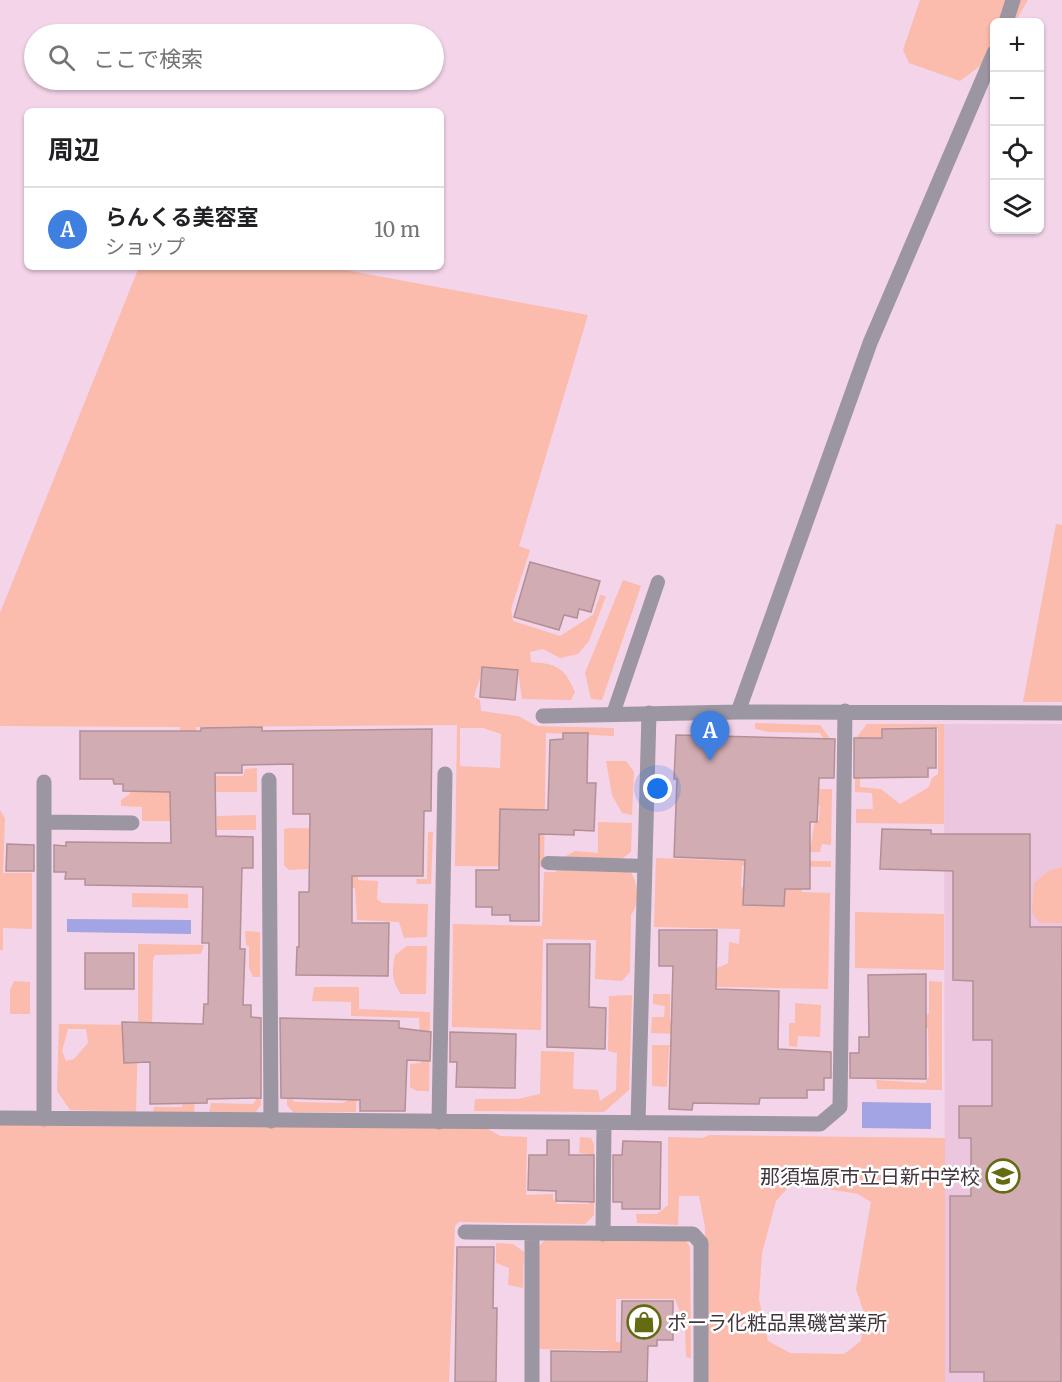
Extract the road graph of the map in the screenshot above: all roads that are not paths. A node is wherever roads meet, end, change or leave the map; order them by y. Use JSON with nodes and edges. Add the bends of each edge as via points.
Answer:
{"nodes":[{"id":1,"x":1013,"y":0,"type":"edge"},
{"id":2,"x":1007,"y":18,"type":"edge"},
{"id":3,"x":990,"y":62,"type":"edge"},
{"id":4,"x":658,"y":582,"type":"dead end"},
{"id":5,"x":844,"y":711,"type":"junction"},
{"id":6,"x":738,"y":712,"type":"junction"},
{"id":7,"x":649,"y":713,"type":"junction"},
{"id":8,"x":1062,"y":713,"type":"edge"},
{"id":9,"x":613,"y":714,"type":"junction"},
{"id":10,"x":543,"y":716,"type":"dead end"},
{"id":11,"x":445,"y":774,"type":"dead end"},
{"id":12,"x":269,"y":780,"type":"dead end"},
{"id":13,"x":44,"y":783,"type":"dead end"},
{"id":14,"x":44,"y":822,"type":"junction"},
{"id":15,"x":132,"y":824,"type":"dead end"},
{"id":16,"x":548,"y":863,"type":"dead end"},
{"id":17,"x":645,"y":866,"type":"junction"},
{"id":18,"x":0,"y":1118,"type":"edge"},
{"id":19,"x":44,"y":1119,"type":"junction"},
{"id":20,"x":271,"y":1121,"type":"junction"},
{"id":21,"x":439,"y":1122,"type":"junction"},
{"id":22,"x":604,"y":1123,"type":"junction"},
{"id":23,"x":638,"y":1123,"type":"junction"},
{"id":24,"x":465,"y":1232,"type":"dead end"},
{"id":25,"x":532,"y":1233,"type":"junction"},
{"id":26,"x":603,"y":1234,"type":"junction"},
{"id":27,"x":532,"y":1382,"type":"edge"},
{"id":28,"x":701,"y":1382,"type":"edge"}],
"edges":[{"from":1,"to":2,"type":"street"},
{"from":3,"to":6,"type":"street","via":[[870,342]]},
{"from":4,"to":9,"type":"lane"},
{"from":5,"to":6,"type":"street"},
{"from":5,"to":8,"type":"street"},
{"from":5,"to":23,"type":"street","via":[[840,1107],[820,1124]]},
{"from":6,"to":7,"type":"street"},
{"from":7,"to":9,"type":"street"},
{"from":7,"to":17,"type":"street"},
{"from":9,"to":10,"type":"street"},
{"from":11,"to":21,"type":"street"},
{"from":12,"to":20,"type":"street"},
{"from":13,"to":14,"type":"street"},
{"from":14,"to":15,"type":"street"},
{"from":14,"to":19,"type":"street"},
{"from":16,"to":17,"type":"lane"},
{"from":17,"to":23,"type":"street"},
{"from":18,"to":19,"type":"street"},
{"from":19,"to":20,"type":"street"},
{"from":20,"to":21,"type":"street"},
{"from":21,"to":22,"type":"street"},
{"from":22,"to":23,"type":"street"},
{"from":22,"to":26,"type":"street"},
{"from":24,"to":25,"type":"street"},
{"from":25,"to":26,"type":"street"},
{"from":25,"to":27,"type":"street"},
{"from":26,"to":28,"type":"street","via":[[693,1234],[701,1243]]}]}
